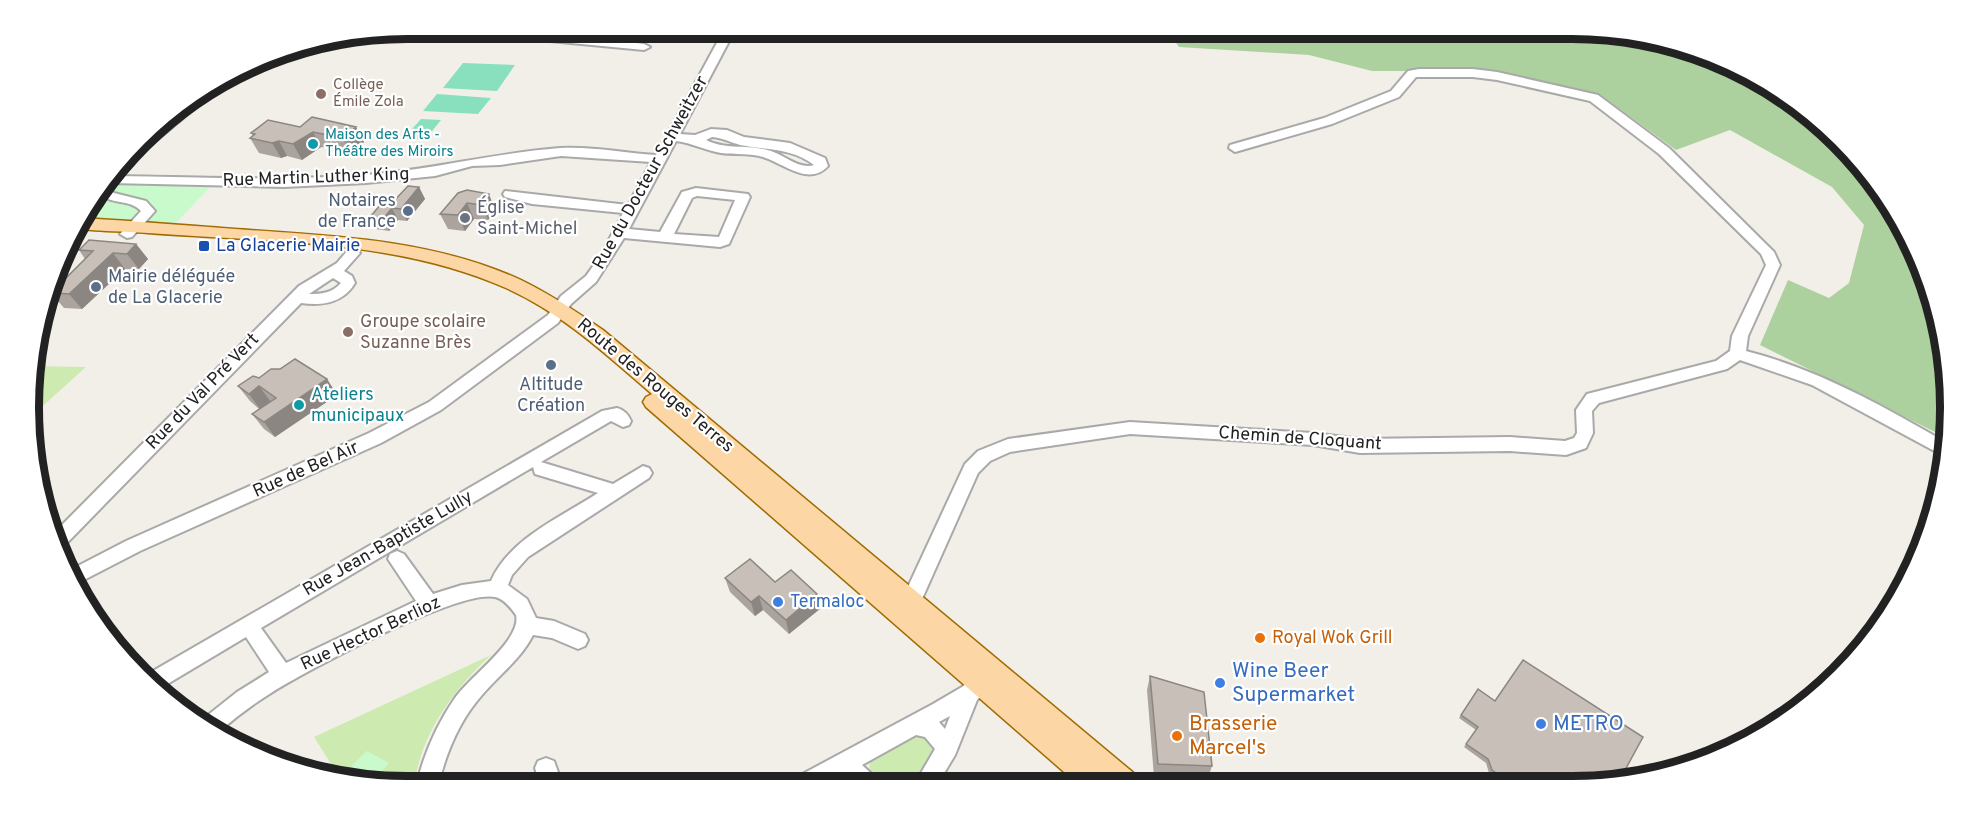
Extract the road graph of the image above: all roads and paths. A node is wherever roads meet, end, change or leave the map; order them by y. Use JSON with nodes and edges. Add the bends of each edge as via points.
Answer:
{"nodes":[{"id":1,"x":585,"y":39,"type":"edge"},
{"id":2,"x":725,"y":39,"type":"edge"},
{"id":3,"x":644,"y":48,"type":"dead end"},
{"id":4,"x":672,"y":137,"type":"junction"},
{"id":5,"x":696,"y":139,"type":"junction"},
{"id":6,"x":1235,"y":148,"type":"dead end"},
{"id":7,"x":660,"y":159,"type":"junction"},
{"id":8,"x":114,"y":184,"type":"edge"},
{"id":9,"x":109,"y":191,"type":"edge"},
{"id":10,"x":510,"y":194,"type":"dead end"},
{"id":11,"x":632,"y":210,"type":"junction"},
{"id":12,"x":87,"y":224,"type":"edge"},
{"id":13,"x":84,"y":230,"type":"edge"},
{"id":14,"x":131,"y":230,"type":"junction"},
{"id":15,"x":621,"y":232,"type":"junction"},
{"id":16,"x":665,"y":237,"type":"junction"},
{"id":17,"x":353,"y":253,"type":"junction"},
{"id":18,"x":333,"y":272,"type":"junction"},
{"id":19,"x":298,"y":297,"type":"junction"},
{"id":20,"x":556,"y":314,"type":"junction"},
{"id":21,"x":1738,"y":354,"type":"junction"},
{"id":22,"x":624,"y":421,"type":"dead end"},
{"id":23,"x":1938,"y":446,"type":"edge"},
{"id":24,"x":541,"y":469,"type":"dead end"},
{"id":25,"x":643,"y":473,"type":"dead end"},
{"id":26,"x":614,"y":491,"type":"junction"},
{"id":27,"x":63,"y":536,"type":"edge"},
{"id":28,"x":396,"y":559,"type":"dead end"},
{"id":29,"x":79,"y":574,"type":"edge"},
{"id":30,"x":498,"y":589,"type":"junction"},
{"id":31,"x":911,"y":602,"type":"junction"},
{"id":32,"x":430,"y":605,"type":"junction"},
{"id":33,"x":248,"y":625,"type":"junction"},
{"id":34,"x":528,"y":625,"type":"junction"},
{"id":35,"x":578,"y":640,"type":"dead end"},
{"id":36,"x":280,"y":677,"type":"junction"},
{"id":37,"x":158,"y":678,"type":"edge"},
{"id":38,"x":981,"y":683,"type":"junction"},
{"id":39,"x":215,"y":722,"type":"edge"},
{"id":40,"x":915,"y":725,"type":"junction"},
{"id":41,"x":872,"y":748,"type":"junction"},
{"id":42,"x":948,"y":748,"type":"junction"},
{"id":43,"x":834,"y":769,"type":"junction"},
{"id":44,"x":430,"y":776,"type":"edge"},
{"id":45,"x":821,"y":776,"type":"edge"},
{"id":46,"x":860,"y":776,"type":"edge"},
{"id":47,"x":866,"y":776,"type":"edge"},
{"id":48,"x":931,"y":776,"type":"edge"},
{"id":49,"x":1090,"y":776,"type":"edge"},
{"id":50,"x":1115,"y":776,"type":"edge"}],
"edges":[{"from":1,"to":3,"type":"street"},
{"from":2,"to":4,"type":"street","name":"Rue du Docteur Schweitzer"},
{"from":4,"to":5,"type":"street"},
{"from":4,"to":7,"type":"street","name":"Rue du Docteur Schweitzer"},
{"from":5,"to":5,"type":"street","via":[[708,147],[766,153],[806,171],[821,166],[820,161],[785,146],[741,141],[727,134],[711,133]]},
{"from":6,"to":21,"type":"street","via":[[1328,121],[1395,94],[1412,74],[1419,73],[1497,76],[1594,98],[1664,151],[1767,252],[1773,265],[1740,336]]},
{"from":7,"to":8,"type":"street","name":"Rue Martin Luther King","via":[[561,152],[374,178]]},
{"from":7,"to":11,"type":"street","name":"Rue du Docteur Schweitzer"},
{"from":9,"to":14,"type":"street","via":[[110,197],[146,206],[148,211]]},
{"from":10,"to":11,"type":"street","via":[[532,200]]},
{"from":11,"to":15,"type":"street","name":"Rue du Docteur Schweitzer"},
{"from":12,"to":14,"type":"main road","name":"Route des Rouges Terres"},
{"from":13,"to":14,"type":"main road","name":"Route des Rouges Terres"},
{"from":14,"to":17,"type":"main road","name":"Route des Rouges Terres"},
{"from":14,"to":20,"type":"main road","name":"Route des Rouges Terres","via":[[379,246],[487,272],[514,283]]},
{"from":15,"to":16,"type":"street"},
{"from":15,"to":20,"type":"street","name":"Rue du Docteur Schweitzer","via":[[591,279]]},
{"from":16,"to":16,"type":"street","via":[[724,241],[744,199],[691,193]]},
{"from":17,"to":18,"type":"street","name":"Rue du Val Pré Vert"},
{"from":17,"to":20,"type":"main road","name":"Route des Rouges Terres","via":[[402,260],[476,280]]},
{"from":18,"to":19,"type":"street","name":"Rue du Val Pré Vert"},
{"from":18,"to":19,"type":"street","via":[[347,279],[340,292],[318,299]]},
{"from":19,"to":27,"type":"street","name":"Rue du Val Pré Vert"},
{"from":20,"to":29,"type":"street","name":"Rue de Bel Air","via":[[460,390],[408,422]]},
{"from":20,"to":31,"type":"main road","name":"Route des Rouges Terres","via":[[614,350]]},
{"from":20,"to":38,"type":"main road","name":"Route des Rouges Terres"},
{"from":21,"to":23,"type":"street","via":[[1807,375]]},
{"from":21,"to":31,"type":"street","name":"Chemin de Cloquant","via":[[1721,365],[1593,398],[1584,410],[1585,433],[1581,442],[1566,448],[1510,444],[1360,446],[1312,439],[1130,428],[1008,446],[984,456],[971,469]]},
{"from":22,"to":33,"type":"street","name":"Rue Jean-Baptiste Lully","via":[[617,414],[608,415]]},
{"from":24,"to":26,"type":"street"},
{"from":25,"to":26,"type":"street"},
{"from":26,"to":30,"type":"street","via":[[513,559]]},
{"from":28,"to":32,"type":"street"},
{"from":30,"to":32,"type":"street","name":"Rue Hector Berlioz","via":[[478,590]]},
{"from":30,"to":34,"type":"street","via":[[523,608]]},
{"from":31,"to":38,"type":"main road","name":"Route des Rouges Terres"},
{"from":32,"to":36,"type":"street","name":"Rue Hector Berlioz"},
{"from":33,"to":36,"type":"street","via":[[279,669]]},
{"from":33,"to":37,"type":"street","name":"Rue Jean-Baptiste Lully"},
{"from":34,"to":35,"type":"street"},
{"from":34,"to":44,"type":"street","via":[[523,636],[481,679],[459,709],[440,741]]},
{"from":36,"to":39,"type":"street","name":"Rue Hector Berlioz"},
{"from":38,"to":40,"type":"street"},
{"from":38,"to":42,"type":"street"},
{"from":38,"to":49,"type":"main road","name":"Route des Rouges Terres"},
{"from":38,"to":50,"type":"main road","name":"Route des Rouges Terres"},
{"from":40,"to":41,"type":"street"},
{"from":40,"to":42,"type":"street","via":[[932,728]]},
{"from":41,"to":43,"type":"street"},
{"from":41,"to":47,"type":"street","via":[[864,767]]},
{"from":42,"to":48,"type":"street"},
{"from":43,"to":45,"type":"street"},
{"from":43,"to":46,"type":"street","via":[[845,767]]}]}
